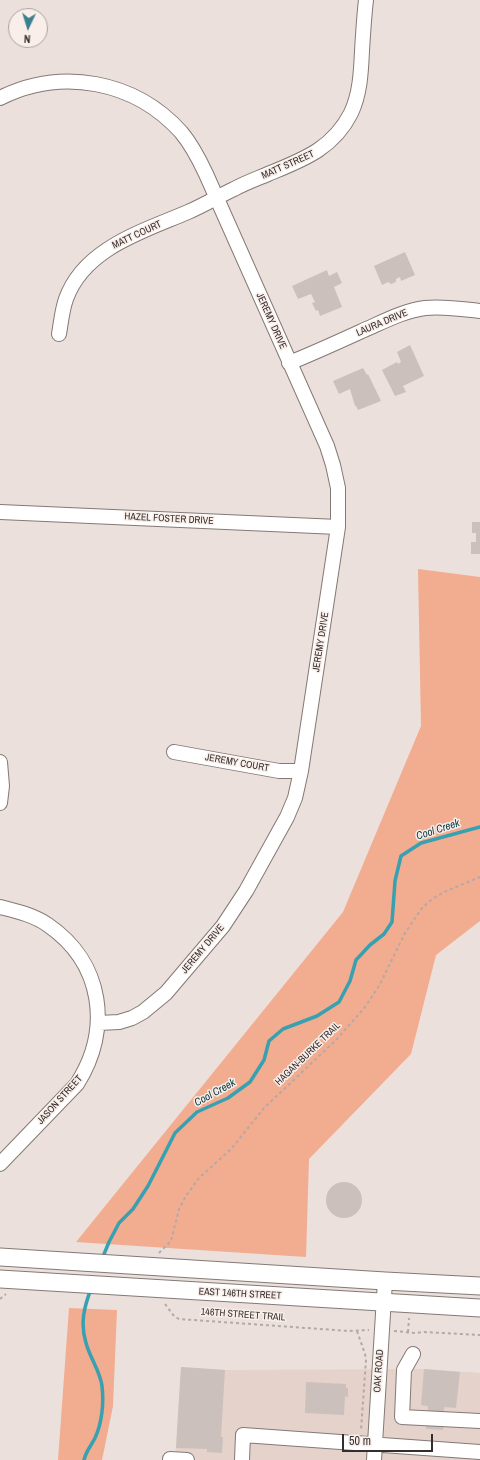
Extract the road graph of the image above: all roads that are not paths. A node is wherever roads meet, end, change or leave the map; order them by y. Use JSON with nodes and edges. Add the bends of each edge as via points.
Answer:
{"nodes":[{"id":1,"x":366,"y":0,"type":"edge"},
{"id":2,"x":0,"y":98,"type":"edge"},
{"id":3,"x":216,"y":198,"type":"junction"},
{"id":4,"x":480,"y":311,"type":"edge"},
{"id":5,"x":59,"y":334,"type":"dead end"},
{"id":6,"x":289,"y":363,"type":"junction"},
{"id":7,"x":0,"y":512,"type":"edge"},
{"id":8,"x":338,"y":527,"type":"junction"},
{"id":9,"x":174,"y":752,"type":"dead end"},
{"id":10,"x":0,"y":762,"type":"edge"},
{"id":11,"x":301,"y":771,"type":"junction"},
{"id":12,"x":0,"y":803,"type":"edge"},
{"id":13,"x":0,"y":907,"type":"edge"},
{"id":14,"x":99,"y":1023,"type":"junction"},
{"id":15,"x":0,"y":1164,"type":"edge"},
{"id":16,"x":0,"y":1257,"type":"edge"},
{"id":17,"x":0,"y":1279,"type":"edge"},
{"id":18,"x":385,"y":1281,"type":"junction"},
{"id":19,"x":480,"y":1286,"type":"edge"},
{"id":20,"x":384,"y":1302,"type":"junction"},
{"id":21,"x":480,"y":1308,"type":"edge"},
{"id":22,"x":413,"y":1354,"type":"dead end"},
{"id":23,"x":480,"y":1422,"type":"edge"},
{"id":24,"x":368,"y":1444,"type":"junction"},
{"id":25,"x":480,"y":1452,"type":"edge"},
{"id":26,"x":170,"y":1460,"type":"edge"},
{"id":27,"x":188,"y":1460,"type":"edge"},
{"id":28,"x":242,"y":1460,"type":"edge"},
{"id":29,"x":374,"y":1460,"type":"edge"}],
"edges":[{"from":1,"to":3,"type":"street","name":"MATT STREET","via":[[360,85],[356,100],[342,128],[331,141],[315,153]]},
{"from":2,"to":3,"type":"street","name":"JEREMY DRIVE","via":[[32,86],[56,82],[105,85],[128,93],[149,104],[182,133],[194,150]]},
{"from":3,"to":5,"type":"street","name":"MATT COURT","via":[[126,239],[94,259],[82,271],[66,298]]},
{"from":3,"to":6,"type":"street","name":"JEREMY DRIVE"},
{"from":4,"to":6,"type":"street","name":"LAURA DRIVE","via":[[427,308],[412,311]]},
{"from":6,"to":8,"type":"street","name":"JEREMY DRIVE","via":[[327,446],[333,465],[338,488]]},
{"from":7,"to":8,"type":"street","name":"HAZEL FOSTER DRIVE"},
{"from":8,"to":11,"type":"street","name":"JEREMY DRIVE"},
{"from":9,"to":11,"type":"street","name":"JEREMY COURT","via":[[279,771]]},
{"from":10,"to":12,"type":"street"},
{"from":11,"to":14,"type":"street","name":"JEREMY DRIVE","via":[[287,818],[223,926],[154,1004],[132,1018],[119,1022]]},
{"from":13,"to":14,"type":"street","name":"JASON STREET","via":[[28,914],[48,925],[77,952],[87,967],[94,985]]},
{"from":14,"to":15,"type":"street","name":"JASON STREET","via":[[92,1057],[77,1084]]},
{"from":16,"to":18,"type":"main road"},
{"from":17,"to":20,"type":"main road","name":"EAST 146TH STREET"},
{"from":18,"to":19,"type":"main road"},
{"from":18,"to":20,"type":"street","name":"OAK ROAD"},
{"from":20,"to":21,"type":"main road","name":"EAST 146TH STREET"},
{"from":20,"to":24,"type":"street","name":"OAK ROAD"},
{"from":22,"to":23,"type":"street","via":[[404,1370],[402,1417]]},
{"from":24,"to":25,"type":"street"},
{"from":24,"to":28,"type":"street","via":[[243,1435]]},
{"from":24,"to":29,"type":"street","name":"OAK ROAD"},
{"from":26,"to":27,"type":"street"}]}
